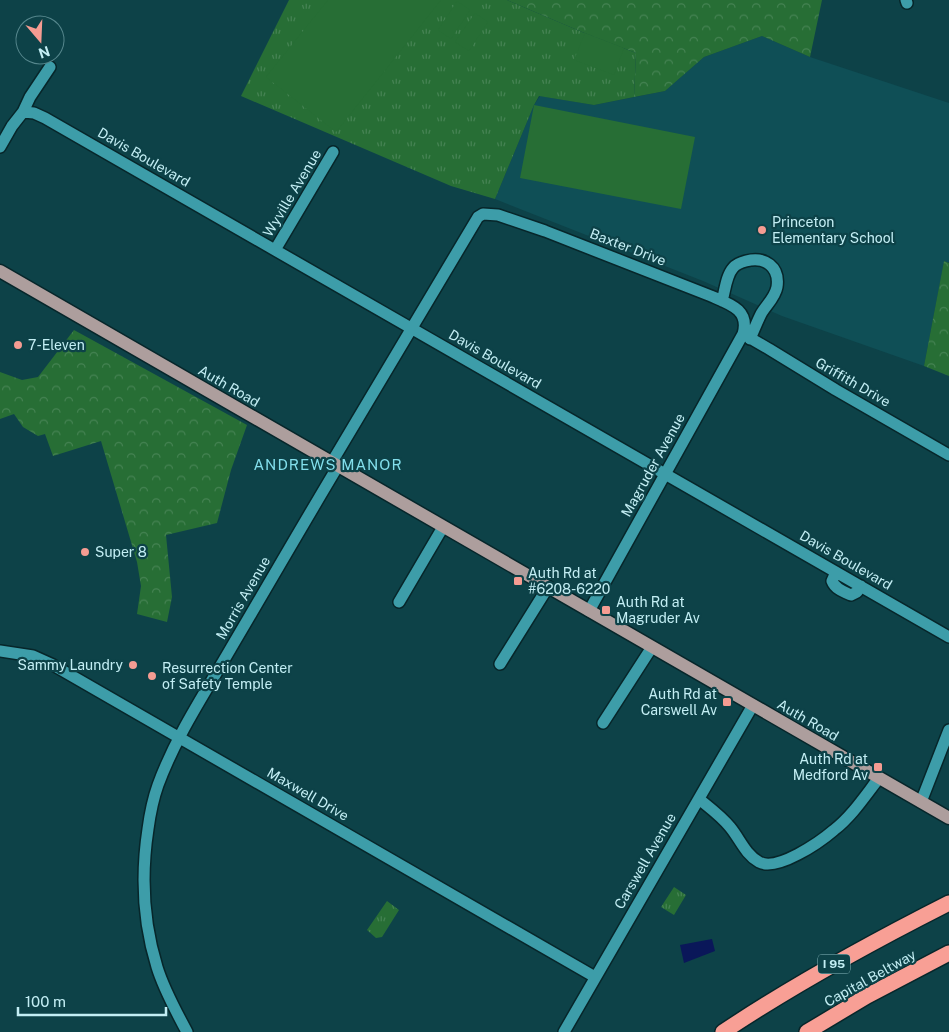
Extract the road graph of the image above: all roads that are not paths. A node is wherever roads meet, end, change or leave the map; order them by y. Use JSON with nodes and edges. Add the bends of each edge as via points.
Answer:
{"nodes":[{"id":1,"x":50,"y":67,"type":"dead end"},
{"id":2,"x":23,"y":112,"type":"junction"},
{"id":3,"x":0,"y":147,"type":"edge"},
{"id":4,"x":334,"y":152,"type":"dead end"},
{"id":5,"x":478,"y":217,"type":"joint"},
{"id":6,"x":275,"y":250,"type":"junction"},
{"id":7,"x":0,"y":271,"type":"edge"},
{"id":8,"x":722,"y":301,"type":"junction"},
{"id":9,"x":412,"y":328,"type":"junction"},
{"id":10,"x":746,"y":337,"type":"junction"},
{"id":11,"x":949,"y":456,"type":"edge"},
{"id":12,"x":335,"y":464,"type":"junction"},
{"id":13,"x":666,"y":474,"type":"junction"},
{"id":14,"x":443,"y":526,"type":"junction"},
{"id":15,"x":548,"y":587,"type":"junction"},
{"id":16,"x":399,"y":602,"type":"dead end"},
{"id":17,"x":589,"y":611,"type":"junction"},
{"id":18,"x":949,"y":637,"type":"edge"},
{"id":19,"x":652,"y":647,"type":"junction"},
{"id":20,"x":0,"y":651,"type":"edge"},
{"id":21,"x":500,"y":664,"type":"dead end"},
{"id":22,"x":753,"y":705,"type":"junction"},
{"id":23,"x":603,"y":723,"type":"dead end"},
{"id":24,"x":949,"y":730,"type":"edge"},
{"id":25,"x":179,"y":737,"type":"junction"},
{"id":26,"x":879,"y":778,"type":"junction"},
{"id":27,"x":699,"y":799,"type":"junction"},
{"id":28,"x":921,"y":802,"type":"junction"},
{"id":29,"x":949,"y":818,"type":"edge"},
{"id":30,"x":949,"y":903,"type":"edge"},
{"id":31,"x":949,"y":953,"type":"edge"},
{"id":32,"x":595,"y":977,"type":"junction"},
{"id":33,"x":187,"y":1032,"type":"edge"},
{"id":34,"x":564,"y":1032,"type":"edge"},
{"id":35,"x":722,"y":1032,"type":"edge"},
{"id":36,"x":807,"y":1032,"type":"edge"}],
"edges":[{"from":1,"to":2,"type":"street"},
{"from":2,"to":3,"type":"street"},
{"from":2,"to":6,"type":"street","name":"Davis Boulevard","via":[[46,118]]},
{"from":4,"to":6,"type":"street","name":"Wyville Avenue"},
{"from":5,"to":8,"type":"street","name":"Baxter Drive","via":[[498,215],[545,231]]},
{"from":5,"to":9,"type":"street","name":"Morris Avenue"},
{"from":6,"to":9,"type":"street","name":"Davis Boulevard"},
{"from":7,"to":12,"type":"main road","name":"Auth Road"},
{"from":8,"to":10,"type":"street","name":"Baxter Drive","via":[[740,313],[746,325]]},
{"from":8,"to":10,"type":"street","name":"Magruder Avenue","via":[[734,267],[755,258],[772,267],[776,275],[772,299]]},
{"from":9,"to":12,"type":"street","name":"Morris Avenue"},
{"from":9,"to":13,"type":"street","name":"Davis Boulevard"},
{"from":10,"to":11,"type":"street","name":"Griffith Drive"},
{"from":10,"to":13,"type":"street","name":"Magruder Avenue"},
{"from":12,"to":14,"type":"main road","name":"Auth Road"},
{"from":12,"to":25,"type":"street","name":"Morris Avenue"},
{"from":13,"to":17,"type":"street","name":"Magruder Avenue"},
{"from":13,"to":18,"type":"street","name":"Davis Boulevard","via":[[836,572],[832,581],[834,586],[851,596],[860,586]]},
{"from":14,"to":15,"type":"main road","name":"Auth Road"},
{"from":14,"to":16,"type":"street"},
{"from":15,"to":17,"type":"main road","name":"Auth Road"},
{"from":15,"to":21,"type":"street"},
{"from":17,"to":19,"type":"main road","name":"Auth Road"},
{"from":19,"to":22,"type":"main road","name":"Auth Road"},
{"from":19,"to":23,"type":"street"},
{"from":20,"to":25,"type":"street","name":"Maxwell Drive","via":[[33,656],[53,665]]},
{"from":22,"to":26,"type":"main road","name":"Auth Road"},
{"from":22,"to":27,"type":"street","name":"Carswell Avenue"},
{"from":24,"to":28,"type":"street"},
{"from":25,"to":32,"type":"street","name":"Maxwell Drive"},
{"from":25,"to":33,"type":"street","name":"Morris Avenue","via":[[152,804],[145,846],[145,908],[157,968]]},
{"from":26,"to":27,"type":"street","via":[[834,830],[792,858],[768,864],[760,863],[750,855],[730,827]]},
{"from":26,"to":28,"type":"main road","name":"Auth Road"},
{"from":27,"to":32,"type":"street","name":"Carswell Avenue"},
{"from":28,"to":29,"type":"main road","name":"Auth Road"},
{"from":30,"to":35,"type":"highway","number":"I 95","via":[[845,958]]},
{"from":31,"to":36,"type":"highway","name":"Capital Beltway"},
{"from":32,"to":34,"type":"street","name":"Carswell Avenue"}]}
